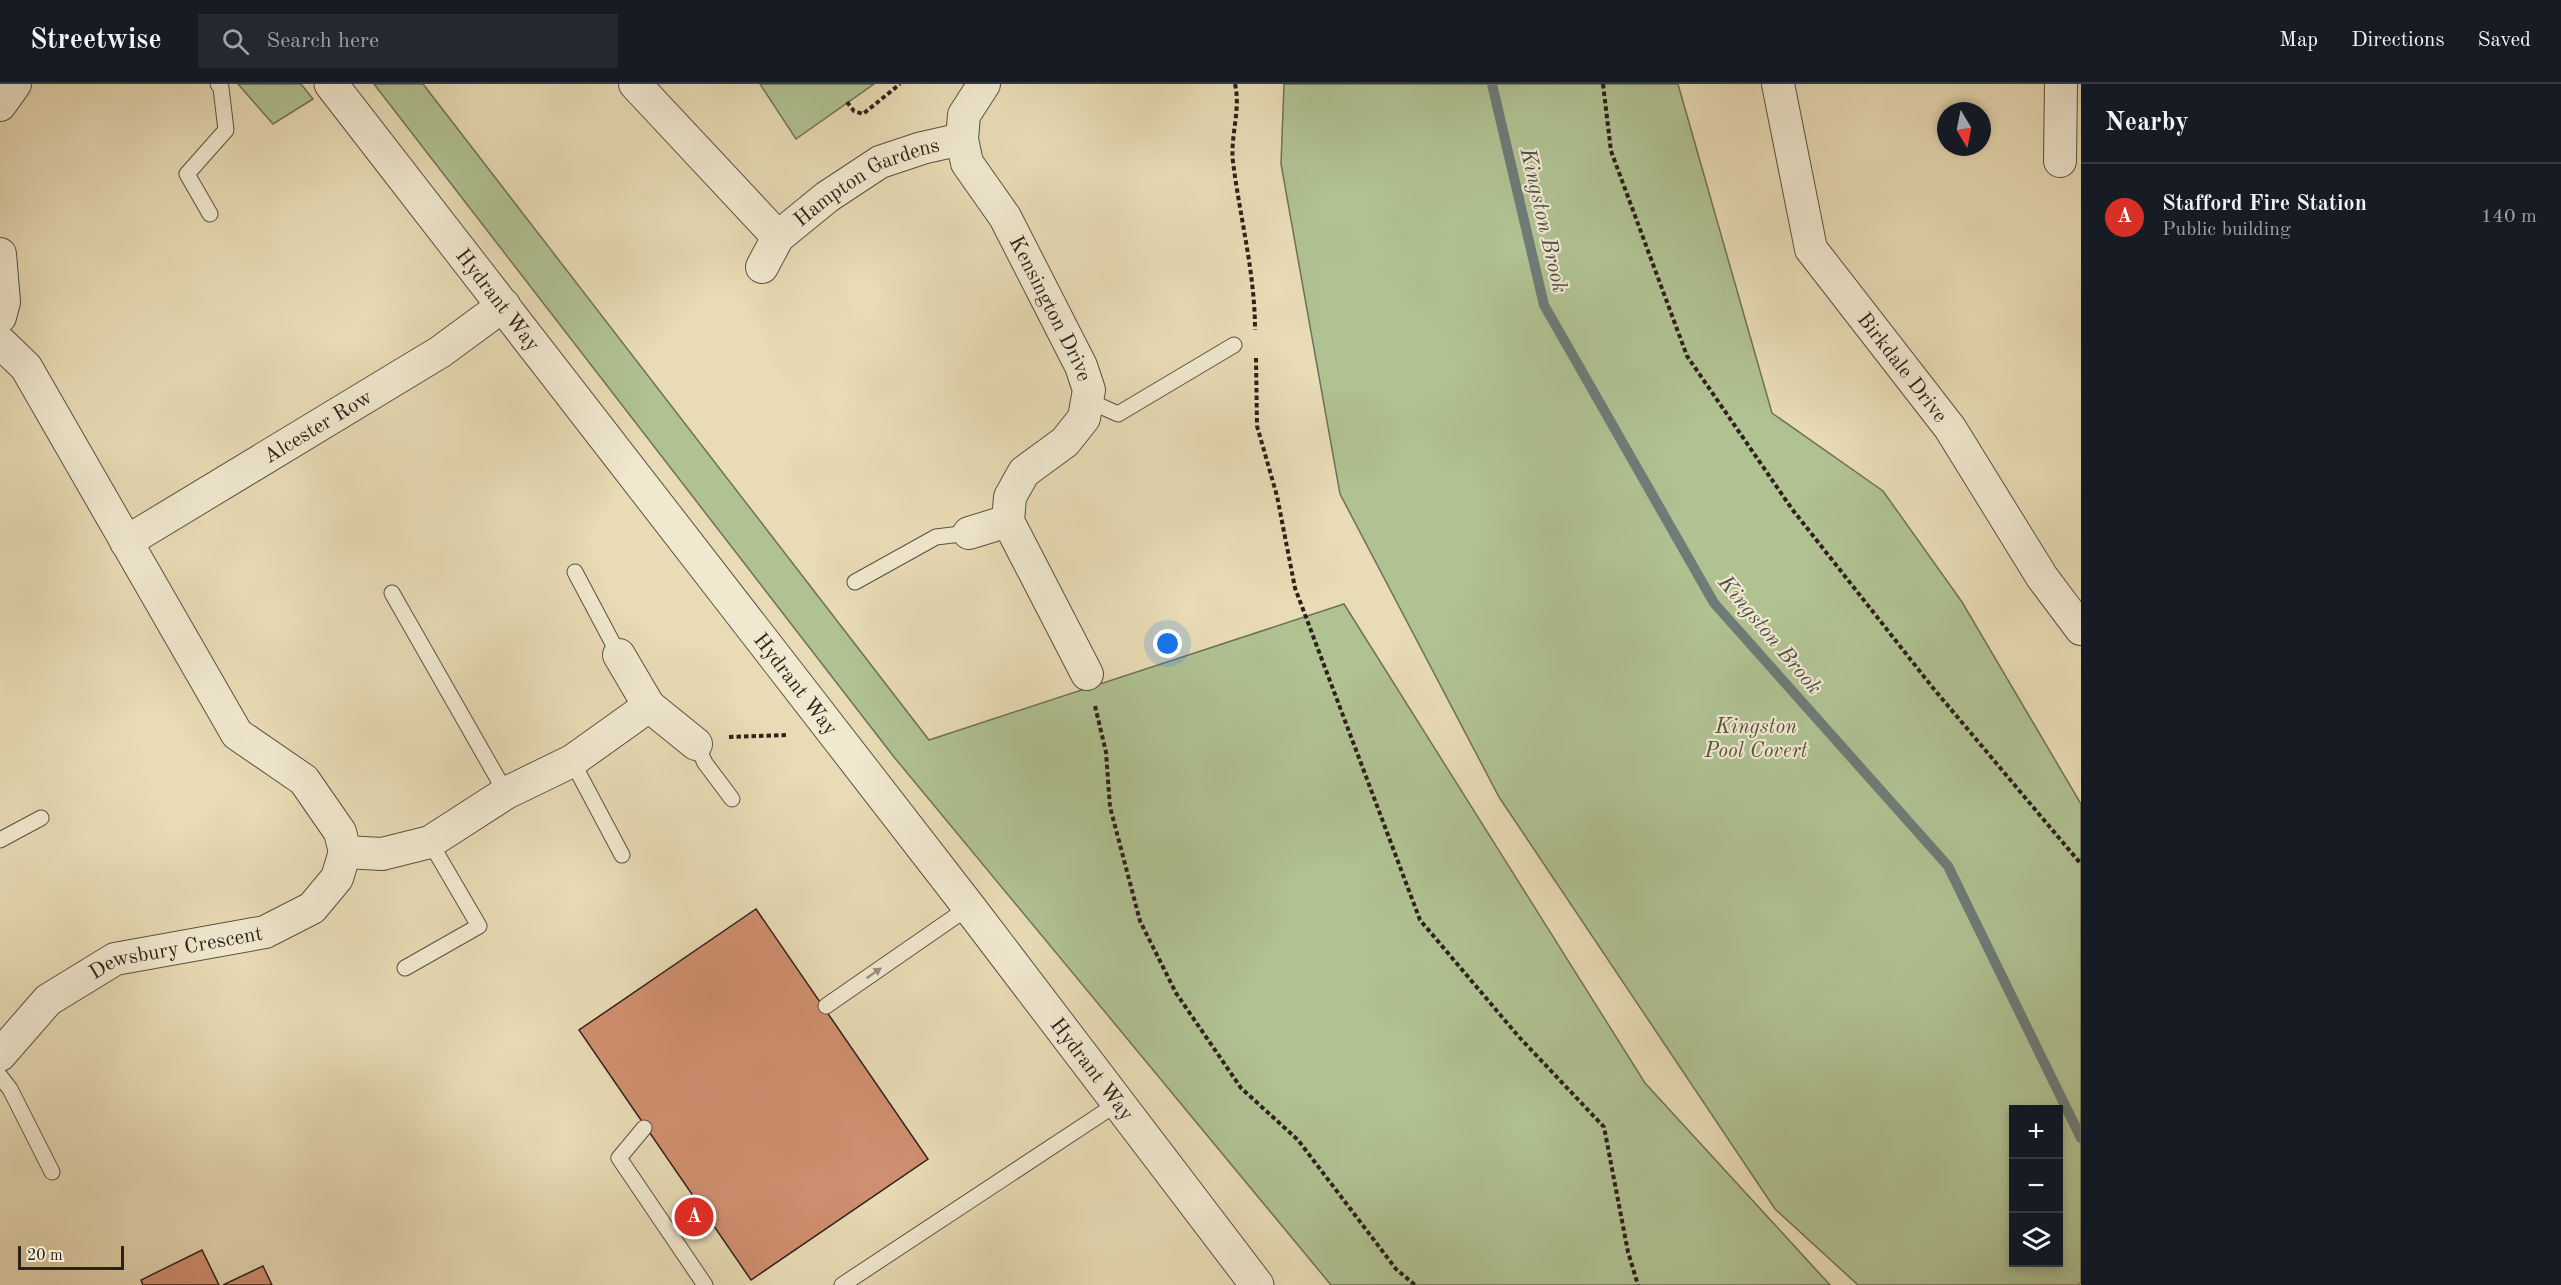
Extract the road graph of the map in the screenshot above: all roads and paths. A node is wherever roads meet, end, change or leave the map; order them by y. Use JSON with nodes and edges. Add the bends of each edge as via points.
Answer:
{"nodes":[{"id":1,"x":15,"y":84,"type":"edge"},
{"id":2,"x":218,"y":84,"type":"edge"},
{"id":3,"x":331,"y":84,"type":"edge"},
{"id":4,"x":635,"y":84,"type":"edge"},
{"id":5,"x":900,"y":84,"type":"edge"},
{"id":6,"x":984,"y":84,"type":"edge"},
{"id":7,"x":1603,"y":84,"type":"edge"},
{"id":8,"x":1778,"y":84,"type":"edge"},
{"id":9,"x":2061,"y":84,"type":"edge"},
{"id":10,"x":847,"y":102,"type":"dead end"},
{"id":11,"x":0,"y":105,"type":"edge"},
{"id":12,"x":962,"y":140,"type":"junction"},
{"id":13,"x":2060,"y":161,"type":"dead end"},
{"id":14,"x":210,"y":214,"type":"dead end"},
{"id":15,"x":778,"y":237,"type":"junction"},
{"id":16,"x":0,"y":254,"type":"edge"},
{"id":17,"x":762,"y":267,"type":"dead end"},
{"id":18,"x":504,"y":305,"type":"junction"},
{"id":19,"x":0,"y":317,"type":"edge"},
{"id":20,"x":0,"y":342,"type":"edge"},
{"id":21,"x":1234,"y":345,"type":"dead end"},
{"id":22,"x":1087,"y":400,"type":"junction"},
{"id":23,"x":1008,"y":521,"type":"junction"},
{"id":24,"x":969,"y":533,"type":"joint"},
{"id":25,"x":126,"y":542,"type":"junction"},
{"id":26,"x":575,"y":572,"type":"dead end"},
{"id":27,"x":855,"y":582,"type":"dead end"},
{"id":28,"x":1295,"y":588,"type":"dead end"},
{"id":29,"x":392,"y":593,"type":"dead end"},
{"id":30,"x":2081,"y":629,"type":"edge"},
{"id":31,"x":619,"y":655,"type":"joint"},
{"id":32,"x":1087,"y":674,"type":"joint"},
{"id":33,"x":649,"y":706,"type":"junction"},
{"id":34,"x":788,"y":735,"type":"dead end"},
{"id":35,"x":692,"y":741,"type":"junction"},
{"id":36,"x":572,"y":761,"type":"junction"},
{"id":37,"x":506,"y":793,"type":"junction"},
{"id":38,"x":732,"y":799,"type":"dead end"},
{"id":39,"x":41,"y":818,"type":"dead end"},
{"id":40,"x":0,"y":840,"type":"edge"},
{"id":41,"x":430,"y":842,"type":"junction"},
{"id":42,"x":345,"y":852,"type":"junction"},
{"id":43,"x":622,"y":855,"type":"dead end"},
{"id":44,"x":2081,"y":864,"type":"edge"},
{"id":45,"x":969,"y":907,"type":"junction"},
{"id":46,"x":405,"y":968,"type":"dead end"},
{"id":47,"x":826,"y":1006,"type":"dead end"},
{"id":48,"x":0,"y":1055,"type":"edge"},
{"id":49,"x":0,"y":1076,"type":"edge"},
{"id":50,"x":1118,"y":1103,"type":"junction"},
{"id":51,"x":644,"y":1128,"type":"dead end"},
{"id":52,"x":52,"y":1172,"type":"dead end"},
{"id":53,"x":705,"y":1285,"type":"edge"},
{"id":54,"x":842,"y":1285,"type":"edge"},
{"id":55,"x":1257,"y":1285,"type":"edge"},
{"id":56,"x":1415,"y":1285,"type":"edge"},
{"id":57,"x":1638,"y":1285,"type":"edge"}],
"edges":[{"from":1,"to":11,"type":"street"},
{"from":2,"to":14,"type":"lane","via":[[226,130],[187,174]]},
{"from":3,"to":18,"type":"street","name":"Hydrant Way"},
{"from":4,"to":15,"type":"street","name":"Hampton Gardens"},
{"from":5,"to":10,"type":"path","via":[[863,114]]},
{"from":6,"to":12,"type":"street","name":"Kensington Drive","via":[[964,115]]},
{"from":7,"to":44,"type":"path","via":[[1611,151],[1687,356],[1792,509],[1933,688]]},
{"from":8,"to":30,"type":"street","name":"Birkdale Drive","via":[[1811,249],[1950,428],[2042,578]]},
{"from":9,"to":13,"type":"street"},
{"from":12,"to":15,"type":"street","name":"Hampton Gardens","via":[[880,162],[827,197]]},
{"from":12,"to":22,"type":"street","name":"Kensington Drive","via":[[967,163],[1005,217],[1081,366],[1089,390]]},
{"from":15,"to":17,"type":"street","name":"Hampton Gardens"},
{"from":16,"to":19,"type":"street","via":[[4,302]]},
{"from":18,"to":25,"type":"street","name":"Alcester Row","via":[[440,352]]},
{"from":18,"to":45,"type":"street","name":"Hydrant Way"},
{"from":20,"to":25,"type":"street","via":[[26,366]]},
{"from":21,"to":22,"type":"lane","via":[[1118,414]]},
{"from":22,"to":23,"type":"street","name":"Kensington Drive","via":[[1084,418],[1065,442],[1024,472],[1010,497]]},
{"from":23,"to":24,"type":"street"},
{"from":23,"to":32,"type":"street"},
{"from":24,"to":27,"type":"lane","via":[[936,537]]},
{"from":25,"to":42,"type":"street","via":[[237,734],[304,780],[340,832]]},
{"from":26,"to":31,"type":"lane"},
{"from":28,"to":57,"type":"path","via":[[1420,920],[1519,1037],[1604,1126]]},
{"from":29,"to":37,"type":"lane"},
{"from":31,"to":33,"type":"street"},
{"from":32,"to":56,"type":"path","via":[[1106,752],[1110,807],[1140,921],[1176,993],[1240,1088],[1298,1140],[1396,1269]]},
{"from":33,"to":35,"type":"street"},
{"from":33,"to":36,"type":"street"},
{"from":34,"to":35,"type":"path"},
{"from":35,"to":38,"type":"lane"},
{"from":36,"to":37,"type":"street"},
{"from":36,"to":43,"type":"lane"},
{"from":37,"to":41,"type":"street"},
{"from":39,"to":40,"type":"lane"},
{"from":41,"to":42,"type":"street","via":[[382,854]]},
{"from":41,"to":46,"type":"lane","via":[[479,926]]},
{"from":42,"to":48,"type":"street","name":"Dewsbury Crescent","via":[[337,878],[312,908],[265,932],[115,959],[48,1000]]},
{"from":47,"to":45,"type":"lane","one_way":true},
{"from":45,"to":50,"type":"street","name":"Hydrant Way"},
{"from":49,"to":52,"type":"lane"},
{"from":50,"to":54,"type":"lane"},
{"from":50,"to":55,"type":"street","name":"Hydrant Way"},
{"from":51,"to":53,"type":"lane","via":[[619,1158]]}]}
